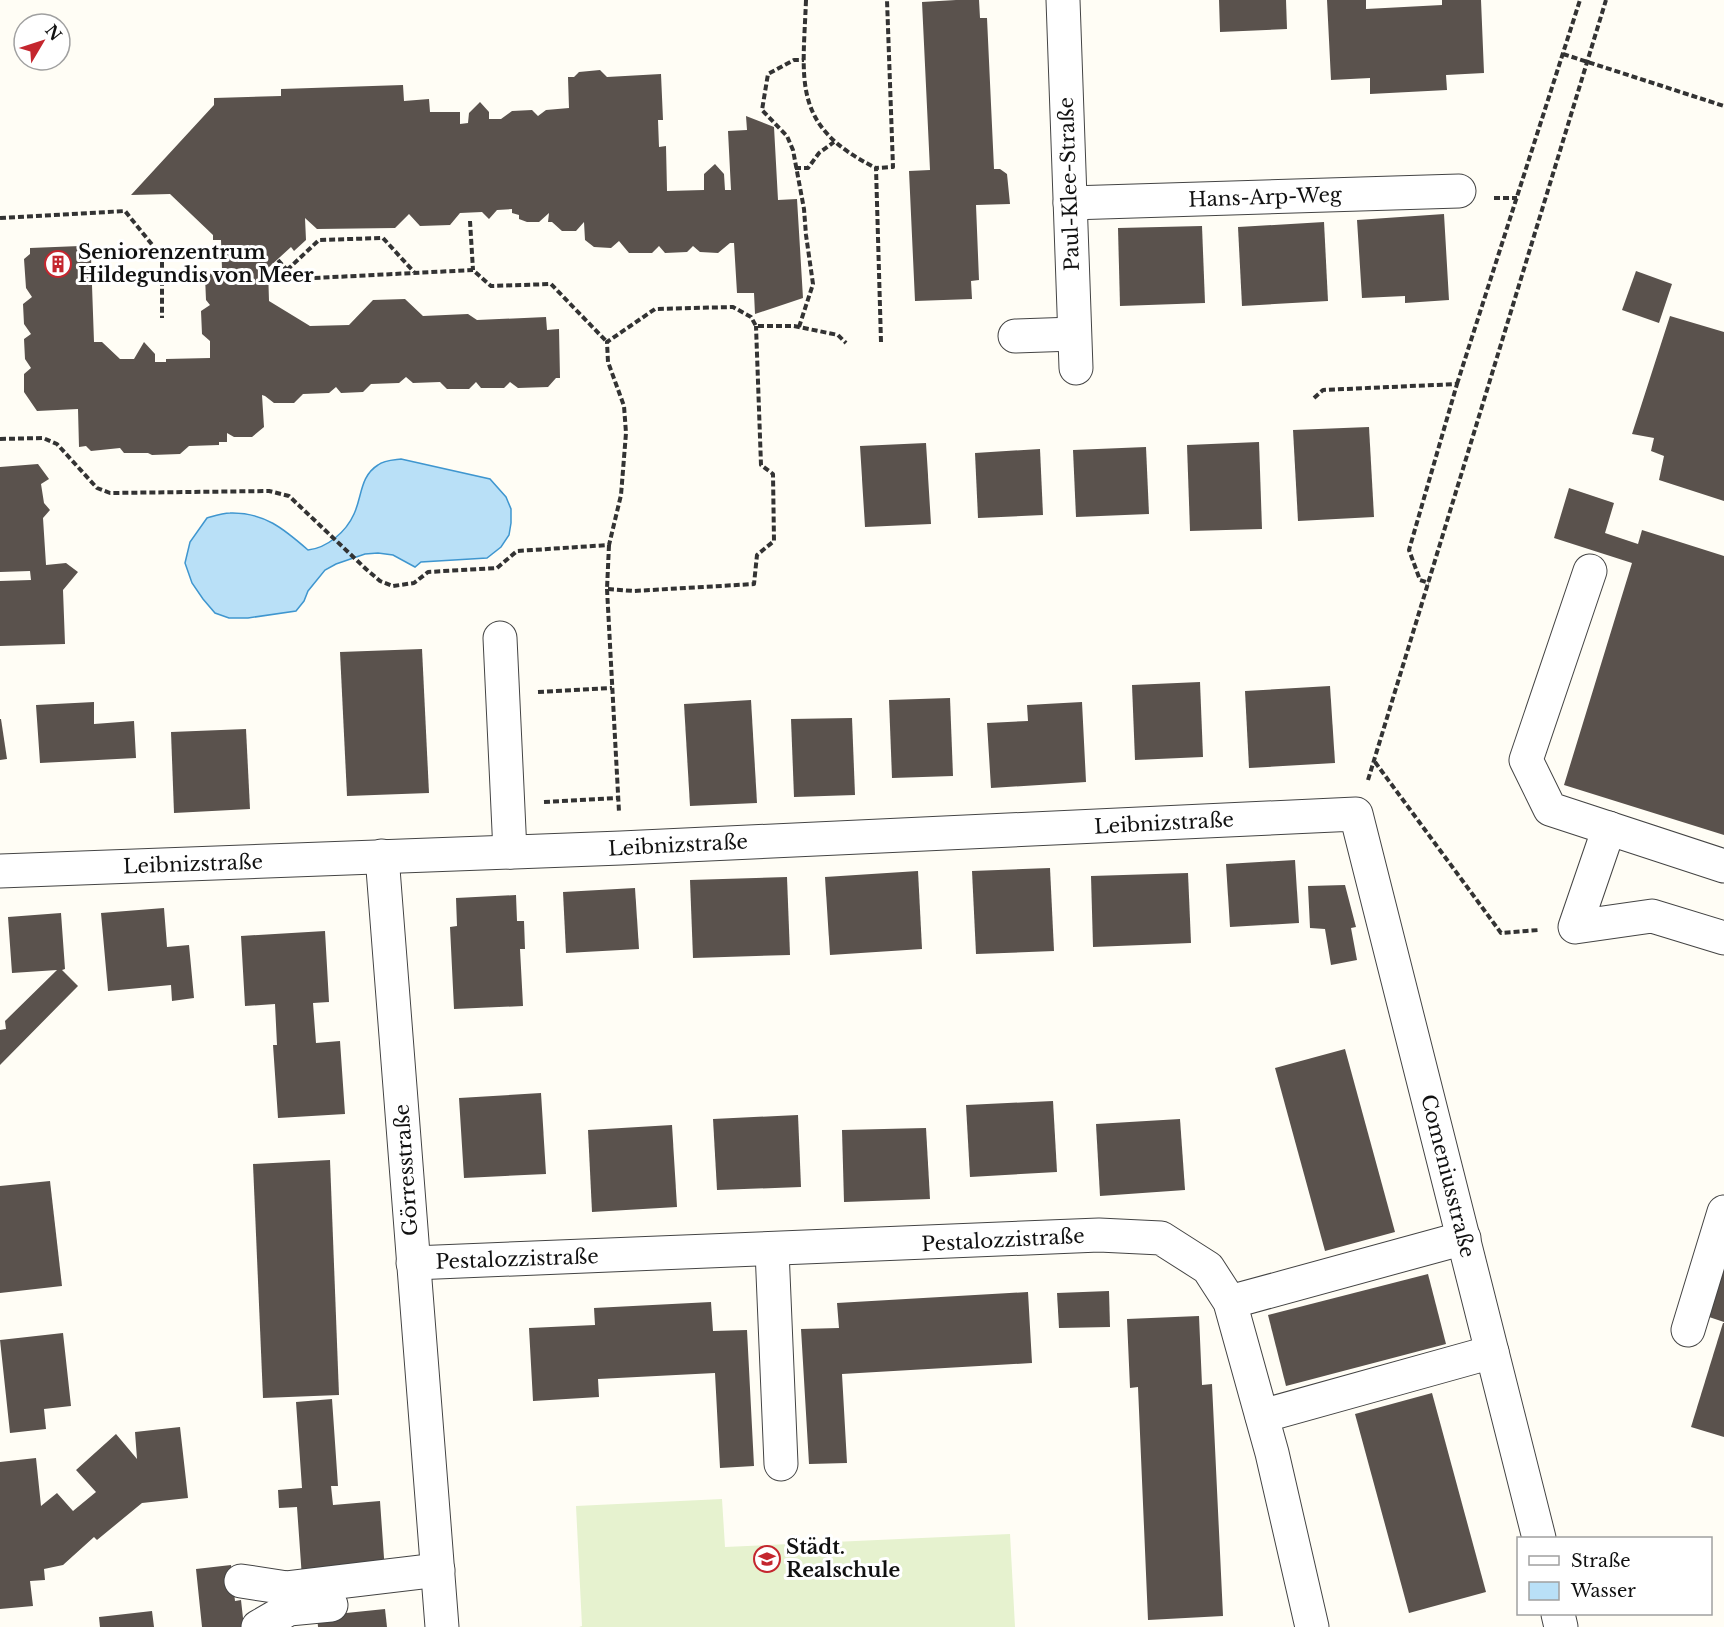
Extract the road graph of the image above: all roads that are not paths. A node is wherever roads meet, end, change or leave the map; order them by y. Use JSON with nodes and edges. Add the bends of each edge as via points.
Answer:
{"nodes":[{"id":1,"x":1063,"y":0,"type":"edge"},
{"id":2,"x":1460,"y":191,"type":"dead end"},
{"id":3,"x":1070,"y":203,"type":"junction"},
{"id":4,"x":1074,"y":334,"type":"junction"},
{"id":5,"x":1015,"y":336,"type":"dead end"},
{"id":6,"x":1076,"y":368,"type":"dead end"},
{"id":7,"x":1590,"y":571,"type":"dead end"},
{"id":8,"x":500,"y":638,"type":"dead end"},
{"id":9,"x":1356,"y":814,"type":"joint"},
{"id":10,"x":1609,"y":828,"type":"junction"},
{"id":11,"x":510,"y":852,"type":"junction"},
{"id":12,"x":382,"y":856,"type":"junction"},
{"id":13,"x":1724,"y":866,"type":"edge"},
{"id":14,"x":0,"y":871,"type":"edge"},
{"id":15,"x":1724,"y":938,"type":"edge"},
{"id":16,"x":1724,"y":1212,"type":"edge"},
{"id":17,"x":1464,"y":1238,"type":"junction"},
{"id":18,"x":771,"y":1250,"type":"junction"},
{"id":19,"x":413,"y":1263,"type":"junction"},
{"id":20,"x":1230,"y":1302,"type":"junction"},
{"id":21,"x":1688,"y":1330,"type":"dead end"},
{"id":22,"x":1492,"y":1352,"type":"junction"},
{"id":23,"x":1262,"y":1416,"type":"junction"},
{"id":24,"x":781,"y":1464,"type":"dead end"},
{"id":25,"x":1538,"y":1537,"type":"edge"},
{"id":26,"x":241,"y":1581,"type":"dead end"},
{"id":27,"x":439,"y":1582,"type":"junction"},
{"id":28,"x":258,"y":1627,"type":"edge"},
{"id":29,"x":442,"y":1627,"type":"edge"},
{"id":30,"x":1312,"y":1627,"type":"edge"}],
"edges":[{"from":1,"to":3,"type":"street","name":"Paul-Klee-Straße"},
{"from":2,"to":3,"type":"street","name":"Hans-Arp-Weg"},
{"from":3,"to":4,"type":"street","name":"Paul-Klee-Straße"},
{"from":4,"to":5,"type":"street"},
{"from":4,"to":6,"type":"street","name":"Paul-Klee-Straße"},
{"from":7,"to":10,"type":"street","via":[[1526,760],[1550,809]]},
{"from":8,"to":11,"type":"street"},
{"from":9,"to":11,"type":"street","name":"Leibnizstraße"},
{"from":9,"to":17,"type":"street","name":"Comeniusstraße"},
{"from":10,"to":13,"type":"street"},
{"from":10,"to":15,"type":"street","via":[[1575,927],[1652,916]]},
{"from":11,"to":12,"type":"street","name":"Leibnizstraße"},
{"from":12,"to":14,"type":"street","name":"Leibnizstraße"},
{"from":12,"to":19,"type":"street","name":"Görresstraße"},
{"from":16,"to":21,"type":"street"},
{"from":17,"to":20,"type":"street"},
{"from":17,"to":22,"type":"street","name":"Comeniusstraße"},
{"from":18,"to":19,"type":"street","name":"Pestalozzistraße"},
{"from":18,"to":20,"type":"street","name":"Pestalozzistraße","via":[[1099,1235],[1161,1238],[1208,1268]]},
{"from":18,"to":24,"type":"street"},
{"from":19,"to":27,"type":"street","name":"Görresstraße"},
{"from":20,"to":23,"type":"street","name":"Pestalozzistraße"},
{"from":22,"to":23,"type":"street"},
{"from":22,"to":25,"type":"street","name":"Comeniusstraße"},
{"from":23,"to":30,"type":"street","name":"Pestalozzistraße"},
{"from":26,"to":27,"type":"street","via":[[287,1588]]},
{"from":27,"to":28,"type":"street","via":[[289,1609]]},
{"from":27,"to":29,"type":"street","name":"Görresstraße"}]}
